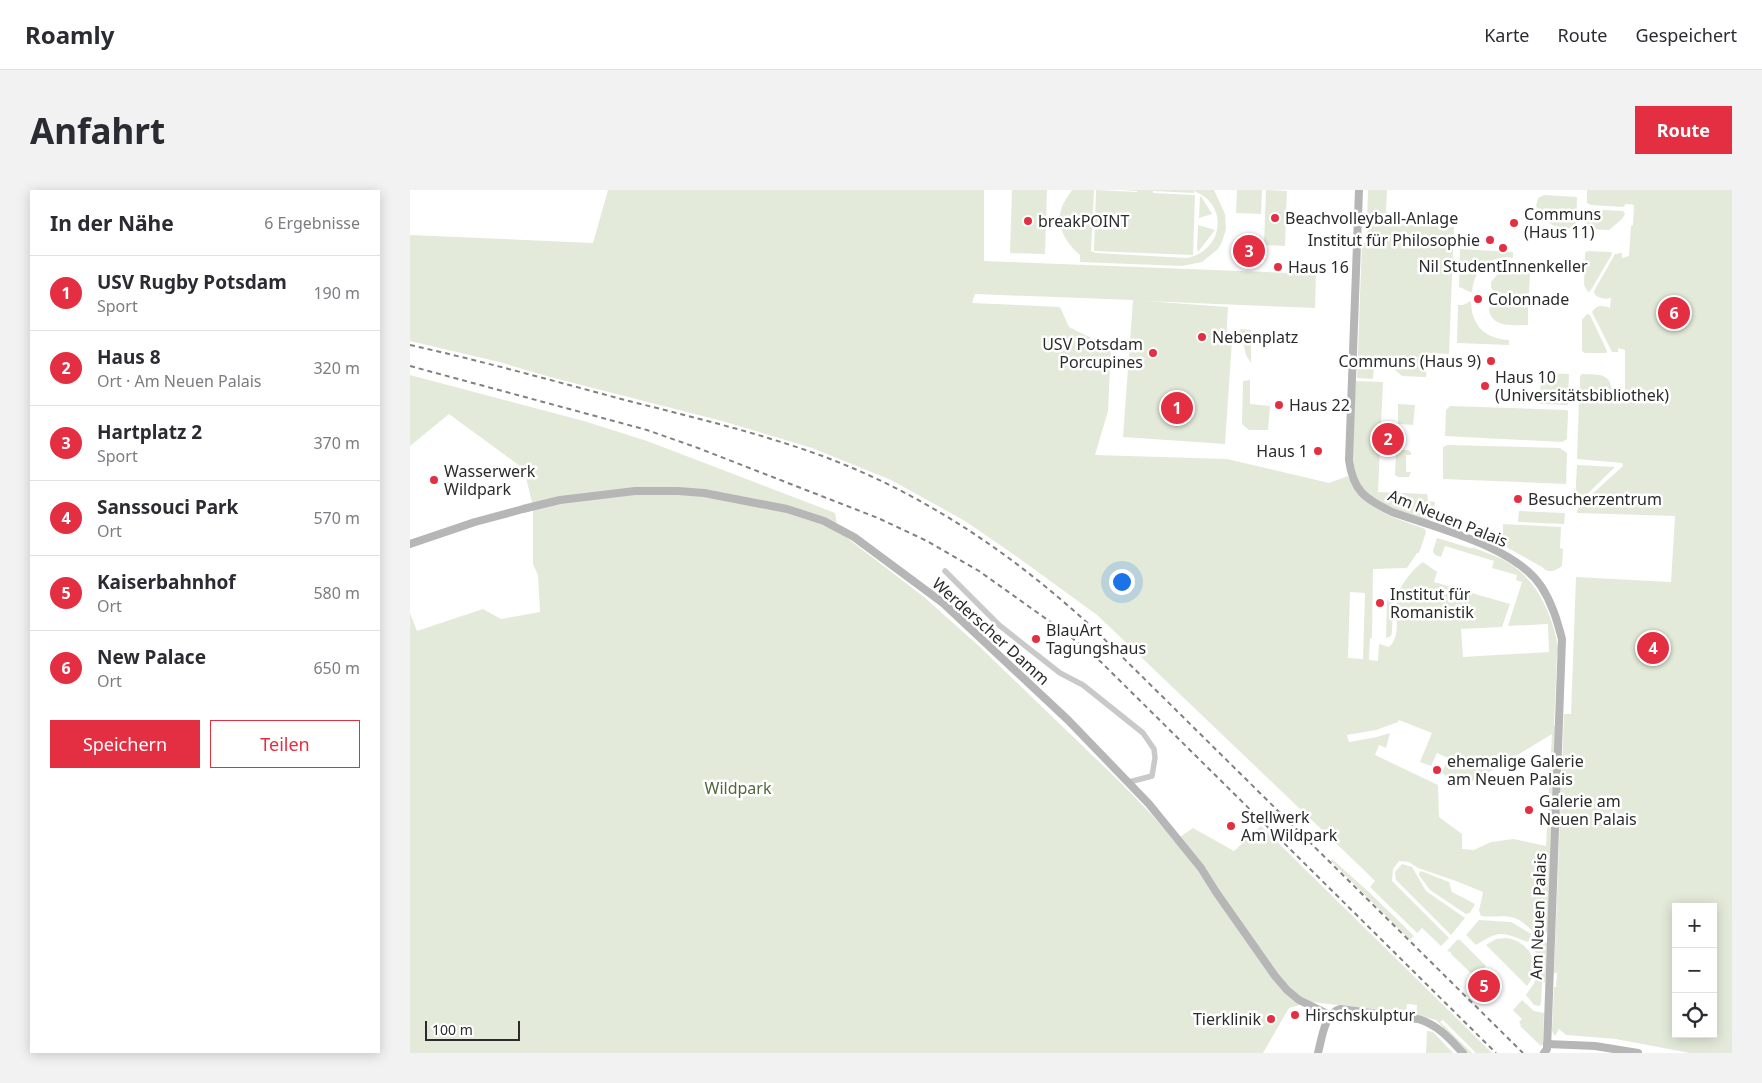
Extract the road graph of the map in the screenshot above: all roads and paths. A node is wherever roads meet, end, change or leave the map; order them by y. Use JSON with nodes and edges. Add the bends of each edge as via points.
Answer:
{"nodes":[{"id":1,"x":1360,"y":190,"type":"edge"},
{"id":2,"x":410,"y":544,"type":"edge"},
{"id":3,"x":945,"y":571,"type":"dead end"},
{"id":4,"x":1129,"y":782,"type":"junction"},
{"id":5,"x":1330,"y":1015,"type":"junction"},
{"id":6,"x":1547,"y":1044,"type":"junction"},
{"id":7,"x":1318,"y":1053,"type":"edge"},
{"id":8,"x":1463,"y":1053,"type":"edge"},
{"id":9,"x":1544,"y":1053,"type":"edge"},
{"id":10,"x":1638,"y":1053,"type":"edge"}],
"edges":[{"from":1,"to":6,"type":"street","name":"Am Neuen Palais","via":[[1349,460],[1354,484],[1379,506],[1485,545],[1514,560],[1540,584],[1557,619],[1562,639]]},
{"from":2,"to":4,"type":"street","name":"Werderscher Damm","via":[[506,513],[560,500],[615,492],[704,493],[787,509],[824,521],[854,537],[943,603]]},
{"from":3,"to":4,"type":"street","name":"Werderscher Damm","via":[[999,625],[1060,674],[1083,685],[1143,733],[1154,749],[1152,776]]},
{"from":4,"to":5,"type":"street","name":"Werderscher Damm","via":[[1201,868],[1281,983],[1299,1000]]},
{"from":5,"to":7,"type":"street"},
{"from":5,"to":8,"type":"street","via":[[1340,1009],[1418,1019],[1436,1026]]},
{"from":6,"to":9,"type":"street","name":"Am Neuen Palais"},
{"from":6,"to":10,"type":"street","via":[[1595,1046]]}]}
